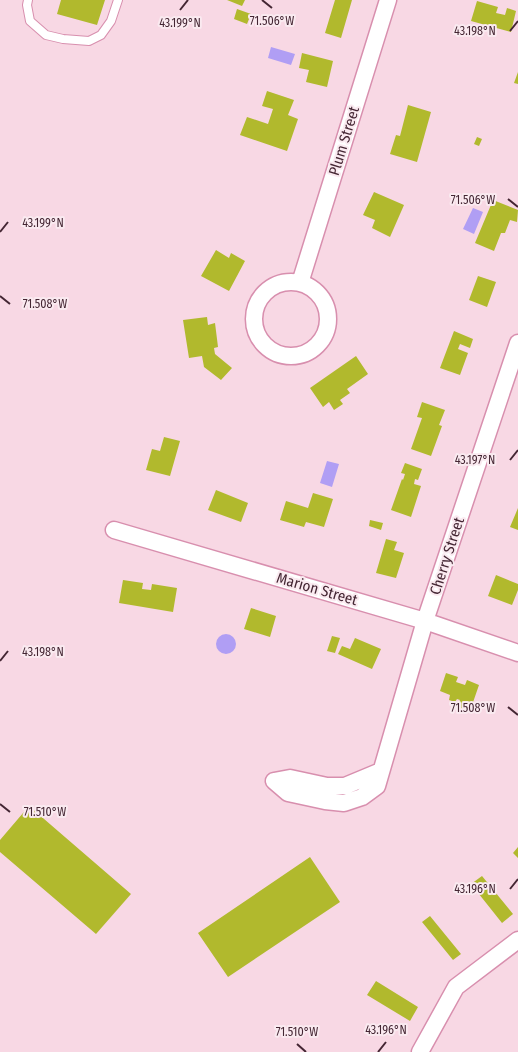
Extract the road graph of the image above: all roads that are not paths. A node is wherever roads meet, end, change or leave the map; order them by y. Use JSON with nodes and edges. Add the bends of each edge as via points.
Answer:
{"nodes":[{"id":1,"x":28,"y":0,"type":"edge"},
{"id":2,"x":118,"y":0,"type":"edge"},
{"id":3,"x":388,"y":0,"type":"edge"},
{"id":4,"x":300,"y":283,"type":"junction"},
{"id":5,"x":518,"y":343,"type":"edge"},
{"id":6,"x":114,"y":530,"type":"dead end"},
{"id":7,"x":425,"y":621,"type":"junction"},
{"id":8,"x":518,"y":654,"type":"edge"},
{"id":9,"x":381,"y":771,"type":"junction"},
{"id":10,"x":518,"y":940,"type":"edge"},
{"id":11,"x":420,"y":1052,"type":"edge"}],
"edges":[{"from":1,"to":2,"type":"lane","via":[[30,20],[46,35],[89,41],[101,34],[111,22]]},
{"from":3,"to":4,"type":"street","name":"Plum Street"},
{"from":4,"to":4,"type":"street","via":[[287,282],[275,286],[257,304],[255,329],[261,341],[281,355],[293,357],[315,348],[328,329],[326,305],[320,295]]},
{"from":5,"to":7,"type":"street","name":"Cherry Street"},
{"from":6,"to":7,"type":"street","name":"Marion Street"},
{"from":7,"to":8,"type":"street","name":"Marion Street"},
{"from":7,"to":9,"type":"street","name":"Cherry Street"},
{"from":9,"to":9,"type":"street","name":"Cherry Street","via":[[345,786],[327,786],[290,778],[274,781],[288,793],[344,803],[362,797],[377,786]]},
{"from":10,"to":11,"type":"street","via":[[456,987]]}]}
